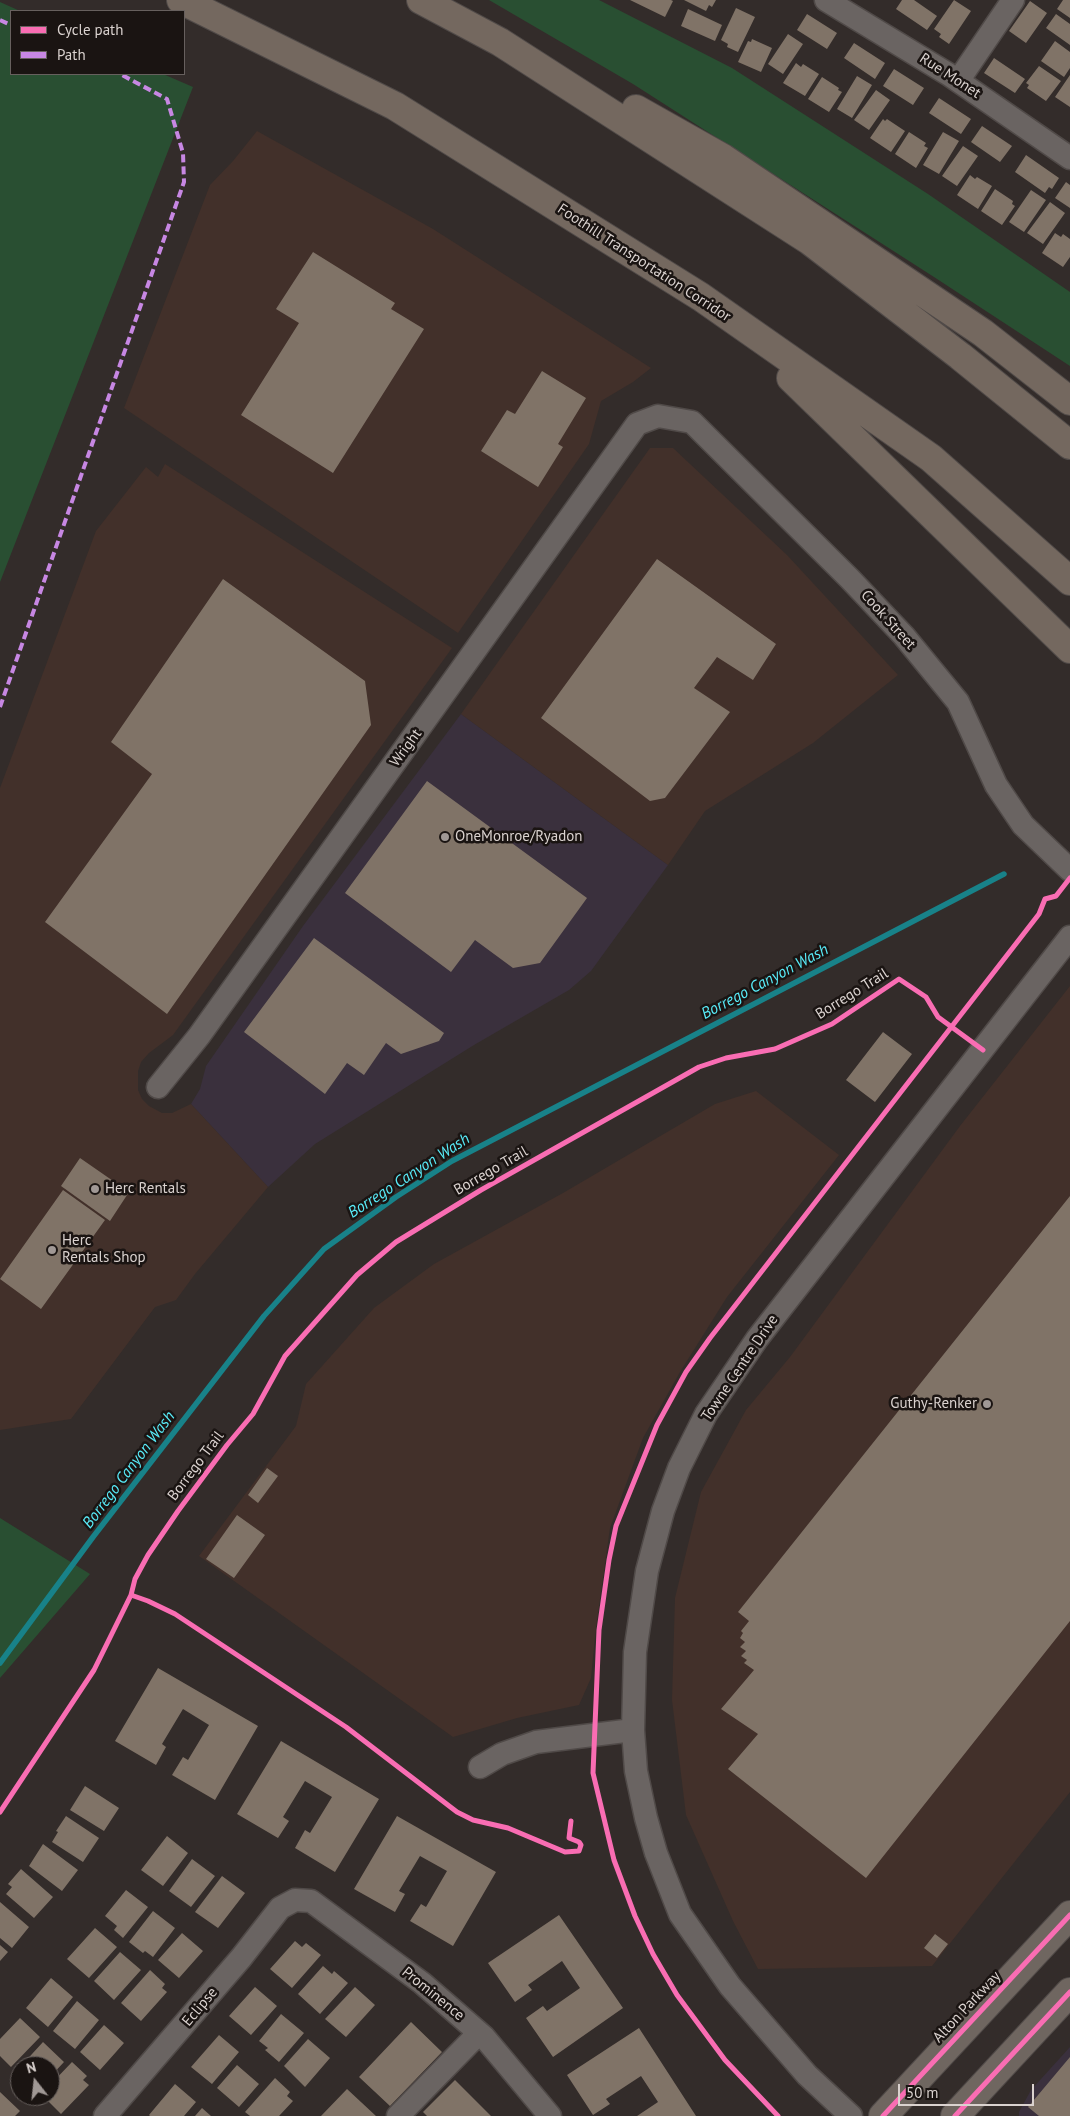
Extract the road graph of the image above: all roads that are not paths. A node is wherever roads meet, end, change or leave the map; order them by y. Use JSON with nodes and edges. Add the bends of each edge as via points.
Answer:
{"nodes":[{"id":1,"x":181,"y":0,"type":"edge"},
{"id":2,"x":421,"y":0,"type":"edge"},
{"id":3,"x":826,"y":0,"type":"edge"},
{"id":4,"x":1013,"y":0,"type":"edge"},
{"id":5,"x":500,"y":42,"type":"junction"},
{"id":6,"x":958,"y":81,"type":"junction"},
{"id":7,"x":1070,"y":158,"type":"edge"},
{"id":8,"x":701,"y":297,"type":"junction"},
{"id":9,"x":1070,"y":401,"type":"edge"},
{"id":10,"x":658,"y":416,"type":"joint"},
{"id":11,"x":1070,"y":445,"type":"edge"},
{"id":12,"x":1070,"y":581,"type":"edge"},
{"id":13,"x":1070,"y":649,"type":"edge"},
{"id":14,"x":1070,"y":870,"type":"edge"},
{"id":15,"x":1070,"y":937,"type":"edge"},
{"id":16,"x":158,"y":1087,"type":"dead end"},
{"id":17,"x":633,"y":1730,"type":"junction"},
{"id":18,"x":480,"y":1767,"type":"dead end"},
{"id":19,"x":295,"y":1900,"type":"joint"},
{"id":20,"x":1070,"y":1915,"type":"edge"},
{"id":21,"x":1070,"y":1992,"type":"edge"},
{"id":22,"x":479,"y":2033,"type":"junction"},
{"id":23,"x":405,"y":2114,"type":"edge"},
{"id":24,"x":105,"y":2116,"type":"edge"},
{"id":25,"x":550,"y":2116,"type":"edge"},
{"id":26,"x":851,"y":2116,"type":"edge"},
{"id":27,"x":883,"y":2116,"type":"edge"},
{"id":28,"x":955,"y":2116,"type":"edge"}],
"edges":[{"from":1,"to":8,"type":"highway","name":"Foothill Transportation Corridor","via":[[395,106]]},
{"from":2,"to":5,"type":"highway"},
{"from":3,"to":6,"type":"street","name":"Rue Monet"},
{"from":4,"to":6,"type":"street"},
{"from":5,"to":9,"type":"highway","via":[[642,112],[723,158],[983,333]]},
{"from":5,"to":11,"type":"highway","via":[[810,241]]},
{"from":6,"to":7,"type":"street","name":"Rue Monet"},
{"from":8,"to":12,"type":"highway","name":"Foothill Transportation Corridor","via":[[931,458]]},
{"from":8,"to":13,"type":"highway","via":[[815,399]]},
{"from":10,"to":14,"type":"street","name":"Cook Street","via":[[692,422],[904,636],[958,702],[996,784],[1023,825]]},
{"from":10,"to":16,"type":"street","name":"Wright","via":[[637,424],[199,1036]]},
{"from":15,"to":17,"type":"street","name":"Towne Centre Drive","via":[[757,1339],[706,1414],[679,1468],[648,1571],[636,1652]]},
{"from":17,"to":18,"type":"street","via":[[536,1742],[502,1754]]},
{"from":17,"to":26,"type":"street","name":"Towne Centre Drive","via":[[636,1771],[646,1818],[680,1914],[730,1986],[807,2075]]},
{"from":19,"to":22,"type":"street","name":"Prominence","via":[[311,1901],[422,1983]]},
{"from":19,"to":24,"type":"street","name":"Eclipse","via":[[280,1908]]},
{"from":20,"to":27,"type":"main road","name":"Alton Parkway"},
{"from":21,"to":28,"type":"main road"},
{"from":22,"to":23,"type":"street"},
{"from":22,"to":25,"type":"street","name":"Prominence"}]}
